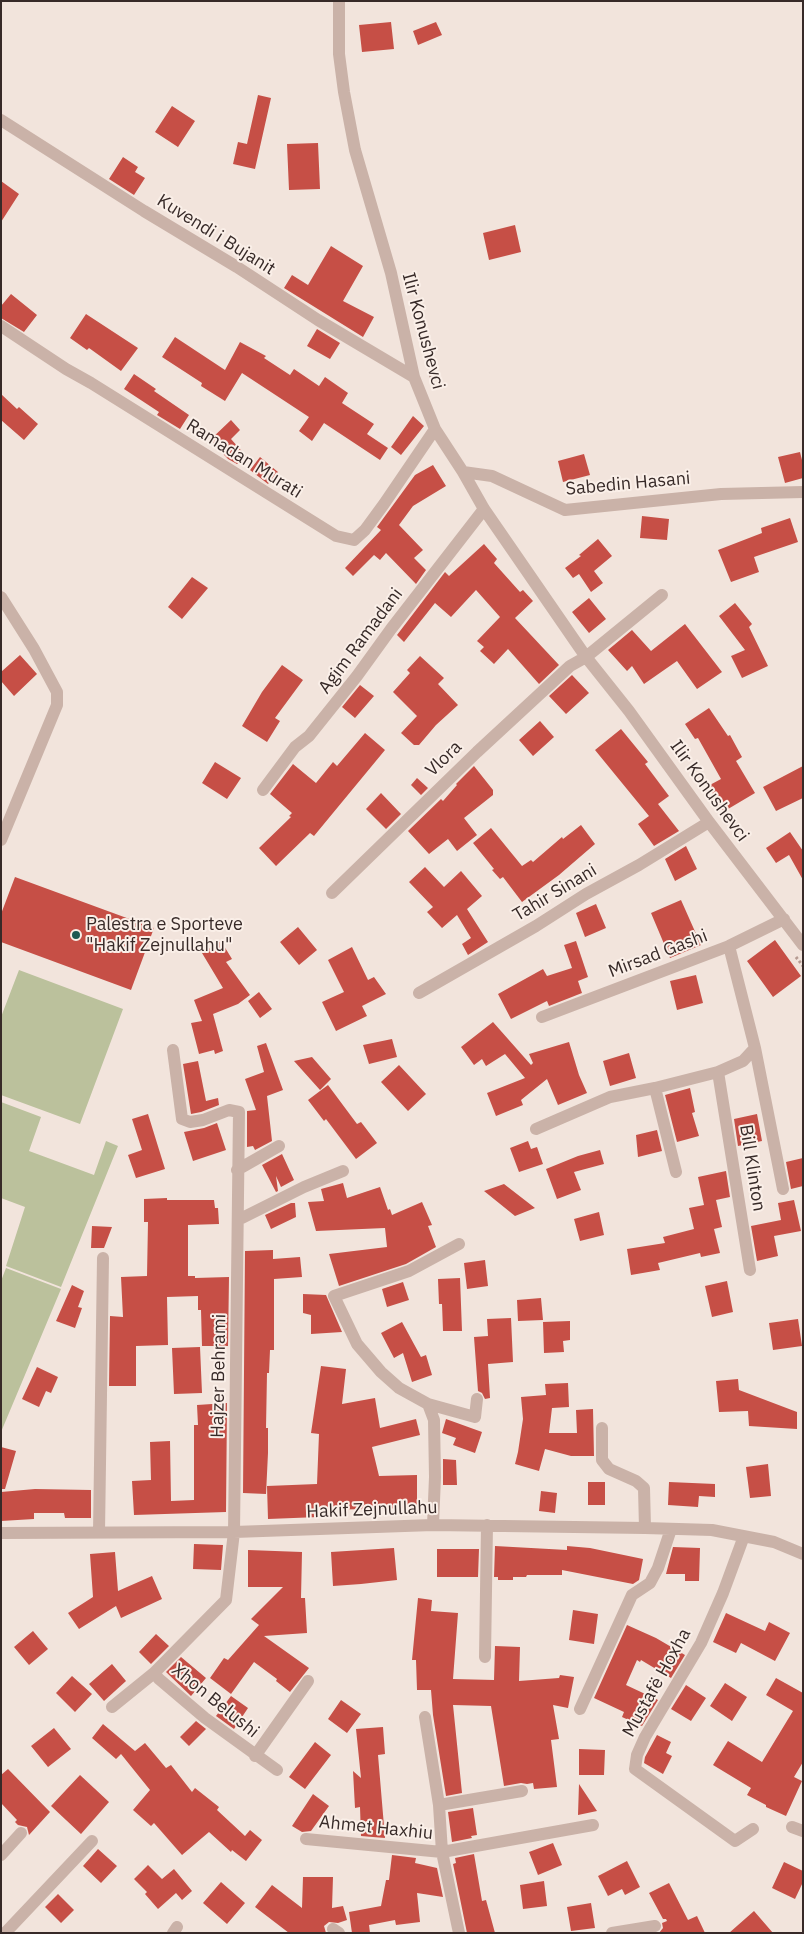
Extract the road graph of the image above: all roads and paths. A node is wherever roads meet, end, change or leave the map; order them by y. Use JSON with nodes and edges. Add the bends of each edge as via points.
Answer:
{"nodes":[{"id":1,"x":339,"y":1,"type":"edge"},
{"id":2,"x":1,"y":120,"type":"edge"},
{"id":3,"x":1,"y":326,"type":"edge"},
{"id":4,"x":427,"y":362,"type":"dead end"},
{"id":5,"x":414,"y":377,"type":"junction"},
{"id":6,"x":432,"y":381,"type":"dead end"},
{"id":7,"x":435,"y":429,"type":"junction"},
{"id":8,"x":463,"y":472,"type":"junction"},
{"id":9,"x":803,"y":492,"type":"edge"},
{"id":10,"x":484,"y":509,"type":"junction"},
{"id":11,"x":662,"y":595,"type":"dead end"},
{"id":12,"x":1,"y":597,"type":"edge"},
{"id":13,"x":586,"y":658,"type":"junction"},
{"id":14,"x":263,"y":790,"type":"dead end"},
{"id":15,"x":709,"y":822,"type":"junction"},
{"id":16,"x":1,"y":840,"type":"edge"},
{"id":17,"x":332,"y":893,"type":"dead end"},
{"id":18,"x":784,"y":920,"type":"junction"},
{"id":19,"x":803,"y":945,"type":"edge"},
{"id":20,"x":729,"y":946,"type":"junction"},
{"id":21,"x":419,"y":993,"type":"dead end"},
{"id":22,"x":542,"y":1017,"type":"dead end"},
{"id":23,"x":755,"y":1048,"type":"junction"},
{"id":24,"x":173,"y":1050,"type":"dead end"},
{"id":25,"x":718,"y":1072,"type":"junction"},
{"id":26,"x":655,"y":1088,"type":"junction"},
{"id":27,"x":536,"y":1129,"type":"dead end"},
{"id":28,"x":279,"y":1146,"type":"dead end"},
{"id":29,"x":237,"y":1170,"type":"junction"},
{"id":30,"x":342,"y":1171,"type":"dead end"},
{"id":31,"x":676,"y":1172,"type":"dead end"},
{"id":32,"x":783,"y":1189,"type":"dead end"},
{"id":33,"x":238,"y":1220,"type":"junction"},
{"id":34,"x":459,"y":1244,"type":"dead end"},
{"id":35,"x":103,"y":1258,"type":"dead end"},
{"id":36,"x":750,"y":1270,"type":"dead end"},
{"id":37,"x":477,"y":1399,"type":"dead end"},
{"id":38,"x":428,"y":1404,"type":"junction"},
{"id":39,"x":602,"y":1428,"type":"dead end"},
{"id":40,"x":433,"y":1525,"type":"junction"},
{"id":41,"x":487,"y":1525,"type":"junction"},
{"id":42,"x":645,"y":1528,"type":"junction"},
{"id":43,"x":670,"y":1530,"type":"junction"},
{"id":44,"x":99,"y":1532,"type":"junction"},
{"id":45,"x":234,"y":1532,"type":"junction"},
{"id":46,"x":1,"y":1533,"type":"edge"},
{"id":47,"x":744,"y":1536,"type":"junction"},
{"id":48,"x":803,"y":1554,"type":"edge"},
{"id":49,"x":485,"y":1657,"type":"dead end"},
{"id":50,"x":154,"y":1673,"type":"junction"},
{"id":51,"x":308,"y":1681,"type":"dead end"},
{"id":52,"x":112,"y":1708,"type":"dead end"},
{"id":53,"x":580,"y":1709,"type":"dead end"},
{"id":54,"x":425,"y":1717,"type":"dead end"},
{"id":55,"x":255,"y":1756,"type":"junction"},
{"id":56,"x":276,"y":1770,"type":"dead end"},
{"id":57,"x":522,"y":1791,"type":"dead end"},
{"id":58,"x":439,"y":1805,"type":"junction"},
{"id":59,"x":593,"y":1825,"type":"dead end"},
{"id":60,"x":753,"y":1829,"type":"dead end"},
{"id":61,"x":21,"y":1833,"type":"dead end"},
{"id":62,"x":306,"y":1839,"type":"dead end"},
{"id":63,"x":92,"y":1842,"type":"dead end"},
{"id":64,"x":442,"y":1852,"type":"junction"},
{"id":65,"x":1,"y":1855,"type":"edge"},
{"id":66,"x":655,"y":1926,"type":"dead end"},
{"id":67,"x":5,"y":1933,"type":"edge"},
{"id":68,"x":459,"y":1933,"type":"edge"},
{"id":69,"x":612,"y":1933,"type":"edge"}],
"edges":[{"from":1,"to":5,"type":"street","name":"Ilir Konushevci","via":[[339,54],[355,150],[390,273]]},
{"from":2,"to":5,"type":"street","name":"Kuvendi i Bujanit"},
{"from":3,"to":7,"type":"street","name":"Ramadan Murati","via":[[336,536],[354,540],[364,530]]},
{"from":4,"to":6,"type":"path"},
{"from":5,"to":7,"type":"street","name":"Ilir Konushevci"},
{"from":7,"to":8,"type":"street","name":"Ilir Konushevci"},
{"from":8,"to":9,"type":"street","name":"Sabedin Hasani","via":[[492,476],[565,510],[721,494]]},
{"from":8,"to":10,"type":"street","name":"Ilir Konushevci"},
{"from":10,"to":13,"type":"street","name":"Ilir Konushevci"},
{"from":10,"to":14,"type":"street","name":"Agim Ramadani","via":[[358,676]]},
{"from":11,"to":13,"type":"street"},
{"from":12,"to":16,"type":"street","via":[[57,692],[56,705]]},
{"from":13,"to":15,"type":"street","name":"Ilir Konushevci"},
{"from":13,"to":17,"type":"street","name":"Vlora","via":[[570,666],[476,752]]},
{"from":15,"to":18,"type":"street","name":"Ilir Konushevci"},
{"from":15,"to":21,"type":"street","name":"Tahir Sinani"},
{"from":18,"to":19,"type":"street","name":"Ilir Konushevci"},
{"from":18,"to":20,"type":"street","name":"Mirsad Gashi"},
{"from":20,"to":22,"type":"street","name":"Mirsad Gashi"},
{"from":20,"to":23,"type":"street","name":"Bill Klinton"},
{"from":23,"to":25,"type":"street","via":[[743,1061]]},
{"from":23,"to":32,"type":"street","name":"Bill Klinton"},
{"from":24,"to":29,"type":"street","name":"Hajzer Behrami","via":[[182,1119],[190,1122],[228,1110],[239,1112]]},
{"from":25,"to":26,"type":"street"},
{"from":25,"to":36,"type":"street","name":"Bill Klinton"},
{"from":26,"to":27,"type":"street","via":[[610,1096]]},
{"from":26,"to":31,"type":"street"},
{"from":28,"to":29,"type":"street"},
{"from":29,"to":33,"type":"street","name":"Hajzer Behrami"},
{"from":30,"to":33,"type":"street"},
{"from":33,"to":45,"type":"street","name":"Hajzer Behrami"},
{"from":34,"to":38,"type":"street","via":[[409,1271],[334,1296],[357,1344],[381,1372],[399,1388]]},
{"from":35,"to":44,"type":"street"},
{"from":37,"to":38,"type":"street","via":[[475,1418]]},
{"from":38,"to":40,"type":"street","via":[[434,1420]]},
{"from":39,"to":42,"type":"street","via":[[602,1460],[609,1469],[644,1488]]},
{"from":40,"to":41,"type":"street","name":"Hakif Zejnullahu"},
{"from":40,"to":45,"type":"street","name":"Hakif Zejnullahu"},
{"from":41,"to":42,"type":"street","name":"Hakif Zejnullahu"},
{"from":41,"to":49,"type":"street"},
{"from":42,"to":43,"type":"street","name":"Hakif Zejnullahu"},
{"from":43,"to":47,"type":"street","name":"Hakif Zejnullahu","via":[[712,1530]]},
{"from":43,"to":53,"type":"street","via":[[654,1575],[632,1595]]},
{"from":44,"to":45,"type":"street","name":"Hakif Zejnullahu"},
{"from":44,"to":46,"type":"street","name":"Hakif Zejnullahu"},
{"from":45,"to":50,"type":"street","name":"Xhon Belushi","via":[[226,1600]]},
{"from":47,"to":48,"type":"street","name":"Hakif Zejnullahu","via":[[774,1542]]},
{"from":47,"to":60,"type":"street","name":"Mustafë Hoxha","via":[[701,1644],[645,1737],[635,1769],[735,1841]]},
{"from":50,"to":52,"type":"street","name":"Xhon Belushi"},
{"from":50,"to":55,"type":"street","name":"Xhon Belushi"},
{"from":51,"to":55,"type":"street","name":"Xhon Belushi"},
{"from":54,"to":58,"type":"street","name":"Ahmet Haxhiu"},
{"from":55,"to":56,"type":"street","name":"Xhon Belushi"},
{"from":57,"to":58,"type":"street","name":"Ahmet Haxhiu"},
{"from":58,"to":64,"type":"street","name":"Ahmet Haxhiu"},
{"from":59,"to":64,"type":"street"},
{"from":61,"to":65,"type":"street"},
{"from":62,"to":64,"type":"street","name":"Ahmet Haxhiu"},
{"from":63,"to":67,"type":"street"},
{"from":64,"to":68,"type":"street","name":"Ahmet Haxhiu"},
{"from":66,"to":69,"type":"street"}]}
